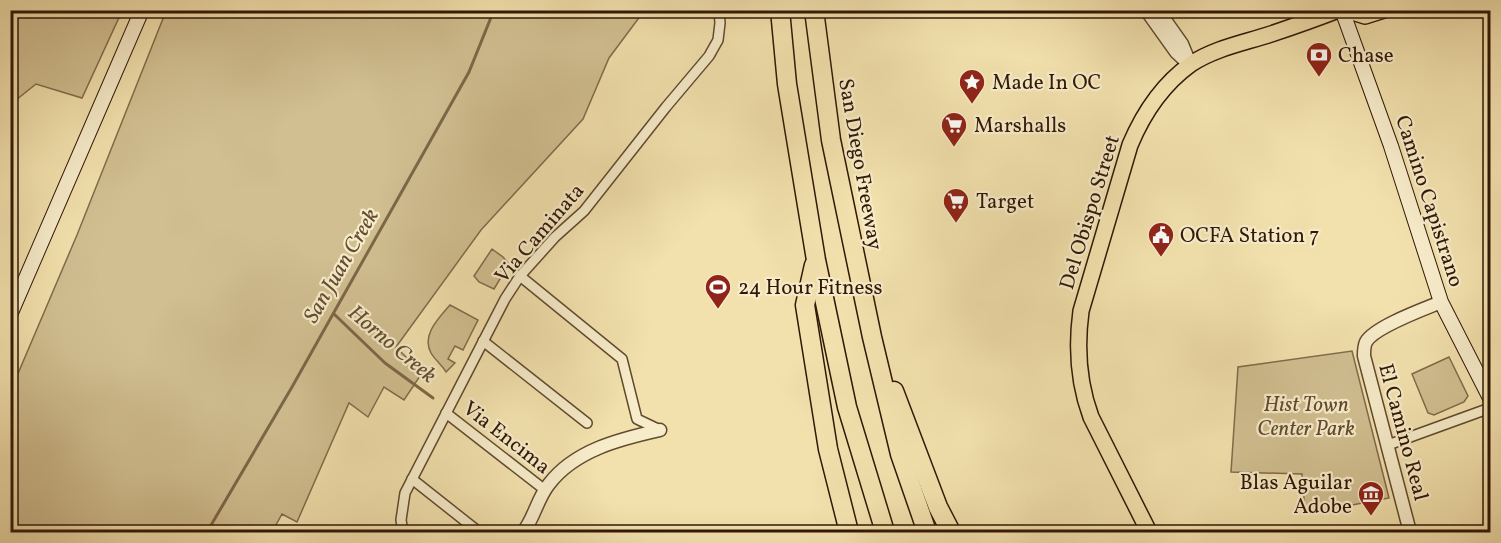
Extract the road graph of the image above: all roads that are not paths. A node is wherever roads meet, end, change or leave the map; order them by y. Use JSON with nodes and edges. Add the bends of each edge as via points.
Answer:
{"nodes":[{"id":1,"x":142,"y":10,"type":"edge"},
{"id":2,"x":719,"y":10,"type":"edge"},
{"id":3,"x":780,"y":10,"type":"edge"},
{"id":4,"x":814,"y":10,"type":"edge"},
{"id":5,"x":1146,"y":10,"type":"edge"},
{"id":6,"x":1158,"y":10,"type":"edge"},
{"id":7,"x":1342,"y":10,"type":"edge"},
{"id":8,"x":1384,"y":10,"type":"edge"},
{"id":9,"x":1190,"y":65,"type":"junction"},
{"id":10,"x":816,"y":260,"type":"junction"},
{"id":11,"x":520,"y":276,"type":"junction"},
{"id":12,"x":1441,"y":302,"type":"junction"},
{"id":13,"x":10,"y":315,"type":"edge"},
{"id":14,"x":872,"y":337,"type":"junction"},
{"id":15,"x":483,"y":341,"type":"junction"},
{"id":16,"x":1491,"y":398,"type":"edge"},
{"id":17,"x":1491,"y":408,"type":"edge"},
{"id":18,"x":446,"y":413,"type":"junction"},
{"id":19,"x":587,"y":423,"type":"dead end"},
{"id":20,"x":660,"y":430,"type":"joint"},
{"id":21,"x":1388,"y":445,"type":"junction"},
{"id":22,"x":411,"y":479,"type":"junction"},
{"id":23,"x":545,"y":490,"type":"junction"},
{"id":24,"x":403,"y":532,"type":"edge"},
{"id":25,"x":479,"y":532,"type":"edge"},
{"id":26,"x":523,"y":532,"type":"edge"},
{"id":27,"x":849,"y":532,"type":"edge"},
{"id":28,"x":885,"y":532,"type":"edge"},
{"id":29,"x":927,"y":532,"type":"edge"},
{"id":30,"x":951,"y":532,"type":"edge"},
{"id":31,"x":1149,"y":532,"type":"edge"},
{"id":32,"x":1410,"y":532,"type":"edge"}],
"edges":[{"from":1,"to":13,"type":"main road"},
{"from":2,"to":11,"type":"street","name":"Via Caminata","via":[[718,40],[709,56],[584,211]]},
{"from":3,"to":10,"type":"highway","via":[[787,84]]},
{"from":4,"to":14,"type":"highway","name":"San Diego Freeway","via":[[831,140]]},
{"from":5,"to":9,"type":"street"},
{"from":6,"to":9,"type":"street","via":[[1182,44]]},
{"from":7,"to":8,"type":"main road","name":"Del Obispo Street","via":[[1365,16]]},
{"from":7,"to":9,"type":"main road","name":"Del Obispo Street","via":[[1221,50]]},
{"from":7,"to":12,"type":"main road","name":"Camino Capistrano"},
{"from":9,"to":31,"type":"main road","name":"Del Obispo Street","via":[[1158,96],[1135,132],[1081,311],[1078,334],[1078,364],[1085,400]]},
{"from":10,"to":27,"type":"highway","via":[[805,305],[828,449]]},
{"from":10,"to":28,"type":"highway","via":[[847,407]]},
{"from":11,"to":15,"type":"street","name":"Via Caminata"},
{"from":11,"to":20,"type":"street","via":[[622,359],[637,419]]},
{"from":12,"to":16,"type":"main road","name":"Camino Capistrano"},
{"from":12,"to":21,"type":"street","name":"El Camino Real","via":[[1377,331],[1366,342],[1364,356]]},
{"from":14,"to":29,"type":"highway","name":"San Diego Freeway","via":[[900,454]]},
{"from":14,"to":30,"type":"highway"},
{"from":15,"to":18,"type":"street","name":"Via Caminata"},
{"from":15,"to":19,"type":"street"},
{"from":17,"to":21,"type":"street"},
{"from":18,"to":22,"type":"street","name":"Via Caminata"},
{"from":18,"to":23,"type":"street","name":"Via Encima"},
{"from":20,"to":23,"type":"street","via":[[587,453],[566,465]]},
{"from":21,"to":32,"type":"street","name":"El Camino Real"},
{"from":22,"to":24,"type":"street","name":"Via Caminata","via":[[405,493]]},
{"from":22,"to":25,"type":"street"},
{"from":23,"to":26,"type":"street"}]}
